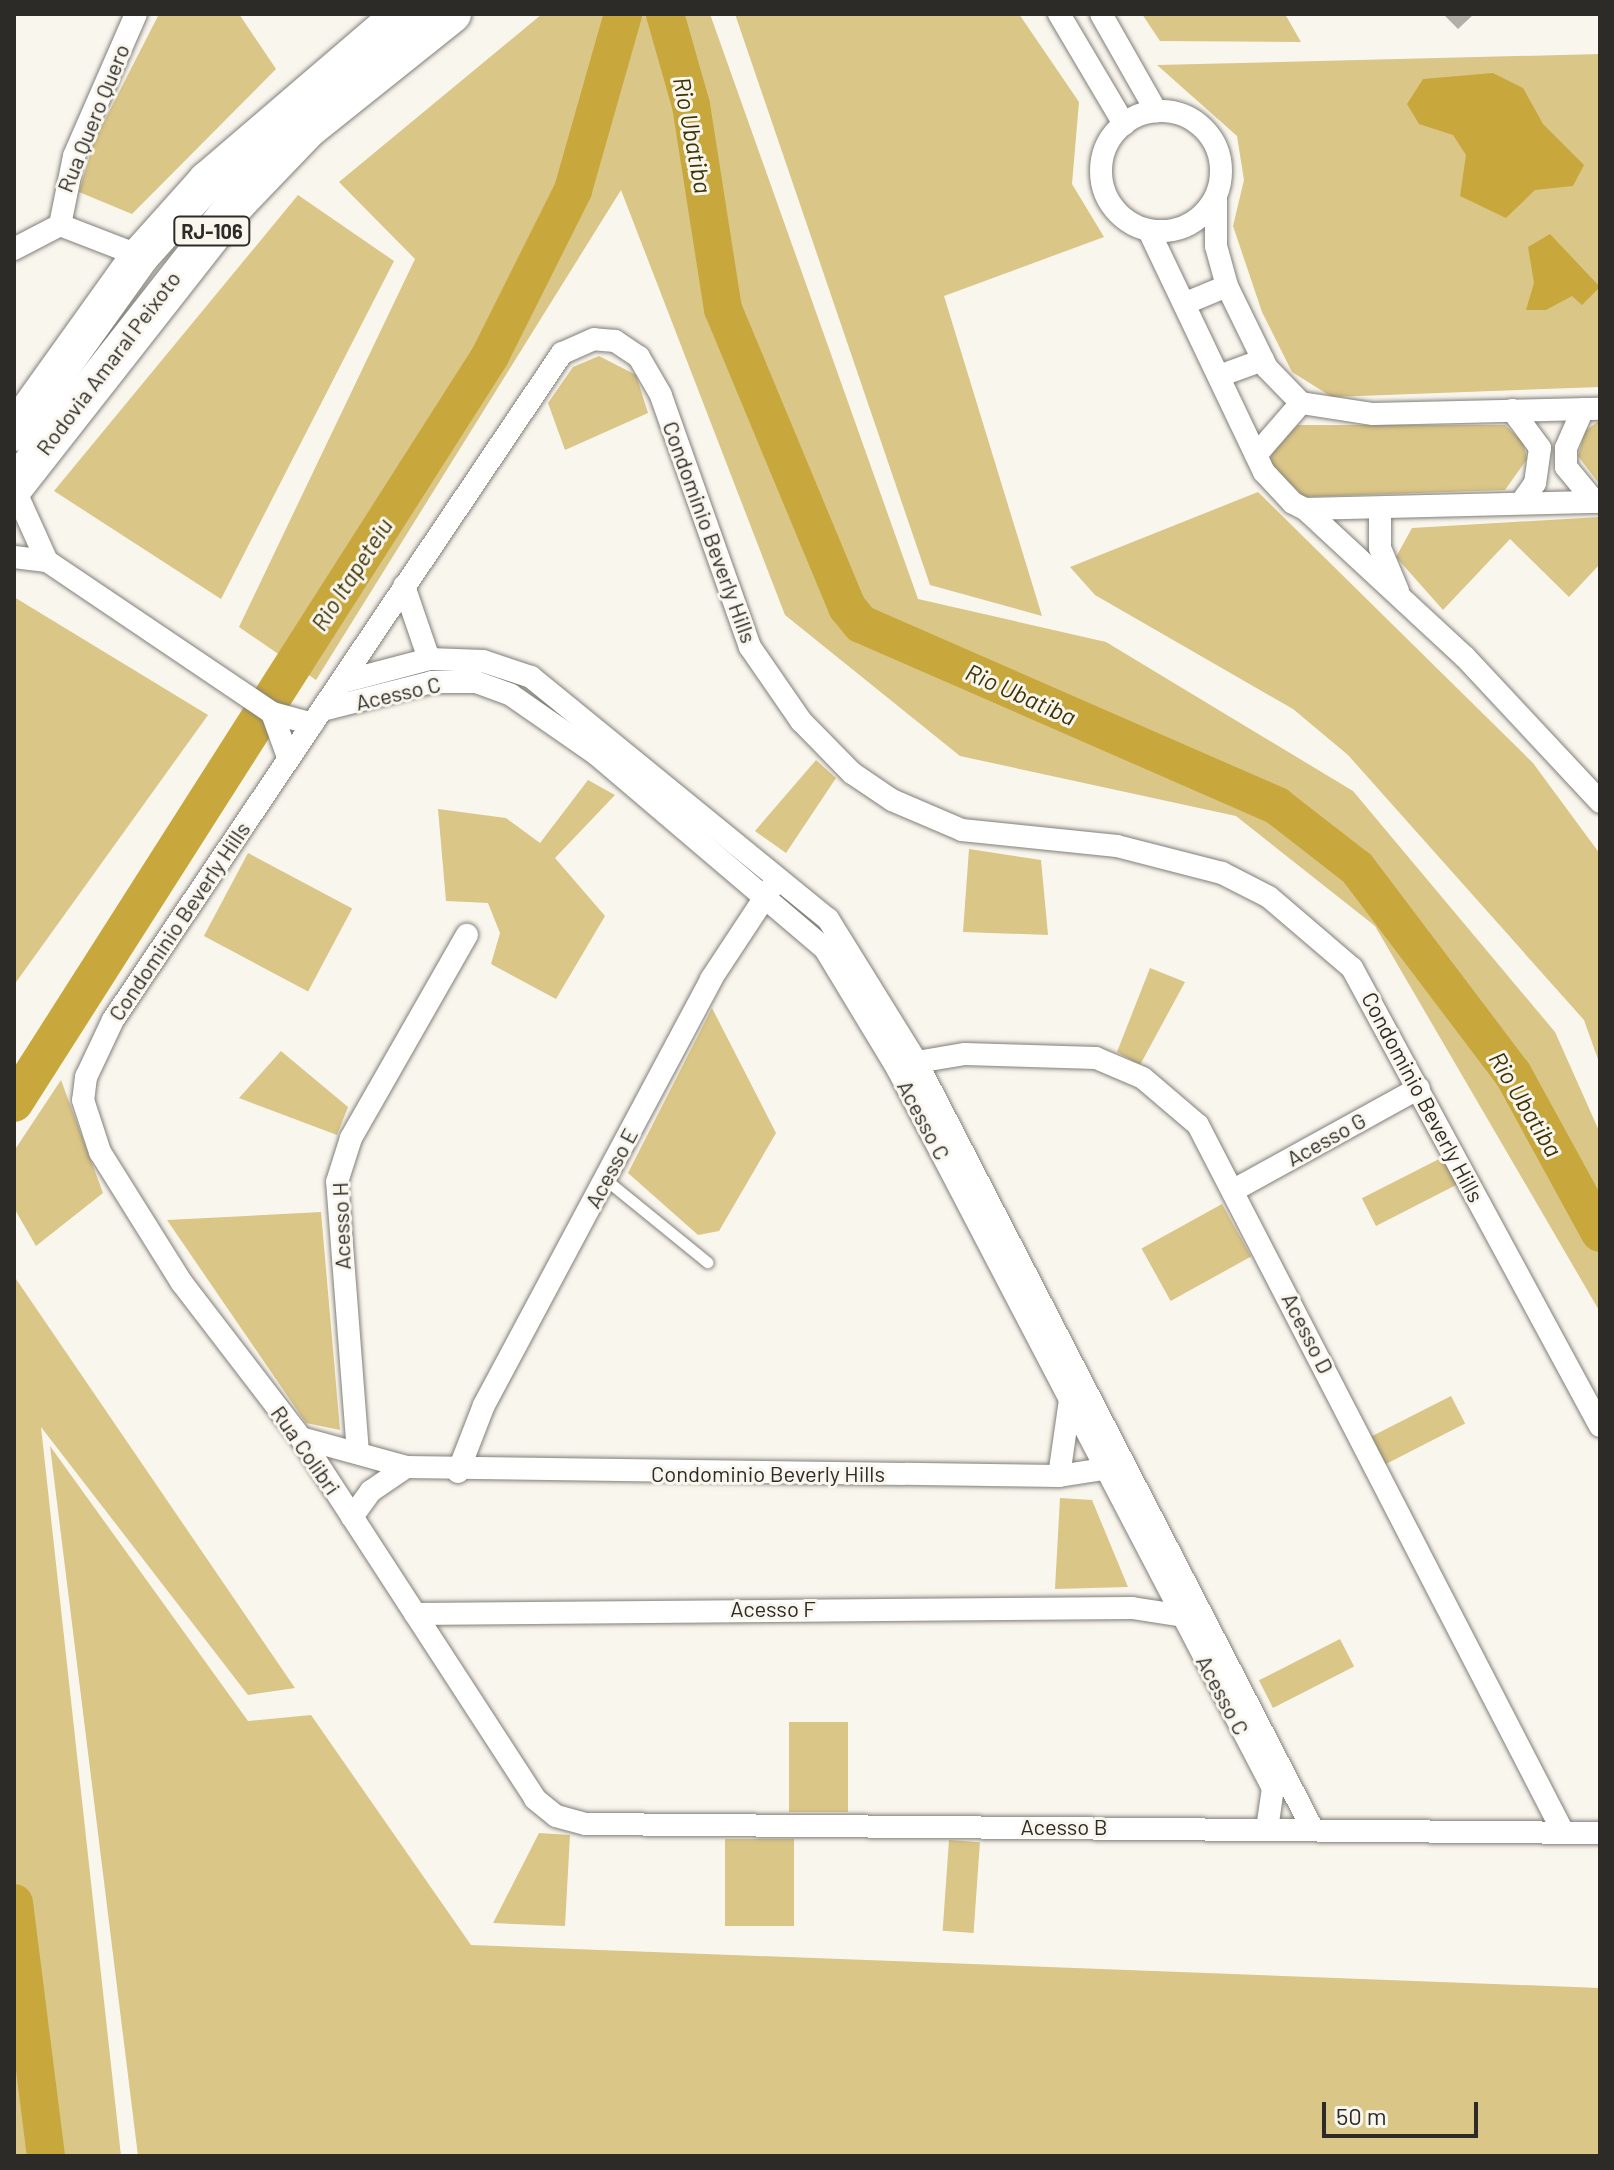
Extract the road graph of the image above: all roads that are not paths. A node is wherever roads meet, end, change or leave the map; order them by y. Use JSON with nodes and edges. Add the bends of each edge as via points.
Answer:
{"nodes":[{"id":1,"x":136,"y":14,"type":"edge"},
{"id":2,"x":402,"y":14,"type":"edge"},
{"id":3,"x":452,"y":14,"type":"edge"},
{"id":4,"x":1059,"y":14,"type":"edge"},
{"id":5,"x":1101,"y":14,"type":"edge"},
{"id":6,"x":1156,"y":111,"type":"junction"},
{"id":7,"x":1124,"y":124,"type":"junction"},
{"id":8,"x":1216,"y":197,"type":"junction"},
{"id":9,"x":60,"y":225,"type":"junction"},
{"id":10,"x":1149,"y":231,"type":"junction"},
{"id":11,"x":14,"y":249,"type":"edge"},
{"id":12,"x":140,"y":256,"type":"junction"},
{"id":13,"x":1227,"y":286,"type":"junction"},
{"id":14,"x":1186,"y":303,"type":"junction"},
{"id":15,"x":1263,"y":360,"type":"junction"},
{"id":16,"x":1219,"y":376,"type":"junction"},
{"id":17,"x":1301,"y":403,"type":"junction"},
{"id":18,"x":1592,"y":409,"type":"edge"},
{"id":19,"x":1512,"y":410,"type":"junction"},
{"id":20,"x":14,"y":432,"type":"edge"},
{"id":21,"x":1256,"y":455,"type":"junction"},
{"id":22,"x":14,"y":487,"type":"edge"},
{"id":23,"x":1598,"y":502,"type":"edge"},
{"id":24,"x":1521,"y":503,"type":"junction"},
{"id":25,"x":1305,"y":509,"type":"junction"},
{"id":26,"x":1380,"y":509,"type":"junction"},
{"id":27,"x":14,"y":557,"type":"edge"},
{"id":28,"x":47,"y":561,"type":"junction"},
{"id":29,"x":404,"y":586,"type":"junction"},
{"id":30,"x":1401,"y":599,"type":"junction"},
{"id":31,"x":429,"y":659,"type":"junction"},
{"id":32,"x":346,"y":681,"type":"junction"},
{"id":33,"x":263,"y":707,"type":"junction"},
{"id":34,"x":319,"y":717,"type":"junction"},
{"id":35,"x":288,"y":757,"type":"junction"},
{"id":36,"x":1600,"y":802,"type":"edge"},
{"id":37,"x":783,"y":876,"type":"junction"},
{"id":38,"x":765,"y":894,"type":"junction"},
{"id":39,"x":467,"y":935,"type":"dead end"},
{"id":40,"x":906,"y":1064,"type":"junction"},
{"id":41,"x":1419,"y":1088,"type":"junction"},
{"id":42,"x":83,"y":1100,"type":"joint"},
{"id":43,"x":605,"y":1179,"type":"junction"},
{"id":44,"x":1234,"y":1190,"type":"junction"},
{"id":45,"x":707,"y":1262,"type":"dead end"},
{"id":46,"x":1070,"y":1400,"type":"junction"},
{"id":47,"x":1600,"y":1426,"type":"edge"},
{"id":48,"x":301,"y":1438,"type":"junction"},
{"id":49,"x":358,"y":1453,"type":"junction"},
{"id":50,"x":406,"y":1467,"type":"junction"},
{"id":51,"x":1119,"y":1468,"type":"junction"},
{"id":52,"x":458,"y":1472,"type":"junction"},
{"id":53,"x":1059,"y":1476,"type":"junction"},
{"id":54,"x":352,"y":1517,"type":"junction"},
{"id":55,"x":1171,"y":1570,"type":"junction"},
{"id":56,"x":1132,"y":1608,"type":"junction"},
{"id":57,"x":415,"y":1614,"type":"junction"},
{"id":58,"x":1193,"y":1617,"type":"junction"},
{"id":59,"x":1283,"y":1785,"type":"junction"},
{"id":60,"x":535,"y":1799,"type":"joint"},
{"id":61,"x":1267,"y":1829,"type":"junction"},
{"id":62,"x":1313,"y":1830,"type":"junction"},
{"id":63,"x":1563,"y":1832,"type":"junction"},
{"id":64,"x":1600,"y":1833,"type":"edge"}],
"edges":[{"from":1,"to":9,"type":"street","name":"Rua Quero Quero","via":[[69,171]]},
{"from":2,"to":12,"type":"highway","name":"Rodovia Amaral Peixoto","number":"RJ-106","via":[[257,132]]},
{"from":3,"to":22,"type":"highway","name":"Rodovia Amaral Peixoto","number":"RJ-106","via":[[309,128],[237,203]]},
{"from":4,"to":7,"type":"street"},
{"from":5,"to":6,"type":"street"},
{"from":6,"to":7,"type":"street"},
{"from":6,"to":8,"type":"street","via":[[1191,118],[1210,137],[1221,161]]},
{"from":7,"to":10,"type":"street","via":[[1103,156],[1101,176],[1116,212]]},
{"from":8,"to":10,"type":"street","via":[[1189,225]]},
{"from":8,"to":13,"type":"street","via":[[1216,246]]},
{"from":9,"to":11,"type":"street"},
{"from":9,"to":12,"type":"street"},
{"from":10,"to":14,"type":"street"},
{"from":12,"to":20,"type":"highway","name":"Rodovia Amaral Peixoto","number":"RJ-106"},
{"from":13,"to":14,"type":"street"},
{"from":13,"to":15,"type":"street"},
{"from":14,"to":16,"type":"street"},
{"from":15,"to":16,"type":"street"},
{"from":15,"to":17,"type":"street"},
{"from":16,"to":21,"type":"street"},
{"from":17,"to":19,"type":"street","via":[[1373,414]]},
{"from":17,"to":21,"type":"street"},
{"from":18,"to":19,"type":"street"},
{"from":18,"to":23,"type":"street","via":[[1566,467]]},
{"from":19,"to":24,"type":"street","via":[[1540,448],[1535,483]]},
{"from":21,"to":25,"type":"street","via":[[1279,489]]},
{"from":22,"to":28,"type":"street"},
{"from":23,"to":24,"type":"street"},
{"from":24,"to":26,"type":"street"},
{"from":25,"to":26,"type":"street"},
{"from":25,"to":30,"type":"street"},
{"from":26,"to":30,"type":"street","via":[[1380,548]]},
{"from":27,"to":28,"type":"street"},
{"from":28,"to":33,"type":"street"},
{"from":29,"to":31,"type":"street","name":"Acesso C"},
{"from":29,"to":32,"type":"street","name":"Condominio Beverly Hills"},
{"from":29,"to":41,"type":"street","name":"Condominio Beverly Hills","via":[[562,353],[594,339],[615,341],[639,357],[661,395],[750,647],[823,746],[892,800],[962,830],[1169,855],[1269,897],[1352,968]]},
{"from":30,"to":36,"type":"street"},
{"from":31,"to":32,"type":"street","name":"Acesso C"},
{"from":31,"to":37,"type":"street","name":"Acesso C","via":[[483,661],[531,677]]},
{"from":32,"to":34,"type":"street","name":"Condominio Beverly Hills"},
{"from":33,"to":34,"type":"street"},
{"from":33,"to":35,"type":"street"},
{"from":34,"to":35,"type":"street","name":"Condominio Beverly Hills"},
{"from":34,"to":38,"type":"street","name":"Acesso C","via":[[432,682],[499,690],[596,754]]},
{"from":35,"to":42,"type":"street","name":"Condominio Beverly Hills","via":[[113,1020],[93,1057]]},
{"from":37,"to":38,"type":"street","name":"Acesso E"},
{"from":37,"to":40,"type":"street","name":"Acesso C","via":[[848,946]]},
{"from":38,"to":40,"type":"street","name":"Acesso C","via":[[840,968]]},
{"from":38,"to":43,"type":"street","name":"Acesso E"},
{"from":39,"to":49,"type":"street","name":"Acesso H","via":[[351,1138],[337,1182]]},
{"from":40,"to":44,"type":"street","name":"Acesso D","via":[[965,1054],[1096,1058],[1128,1071],[1198,1125]]},
{"from":40,"to":46,"type":"street","name":"Acesso C"},
{"from":40,"to":51,"type":"street","name":"Acesso C"},
{"from":41,"to":44,"type":"street","name":"Acesso G"},
{"from":41,"to":47,"type":"street","name":"Condominio Beverly Hills"},
{"from":42,"to":48,"type":"street","name":"Rua Colibri","via":[[100,1152],[174,1270]]},
{"from":43,"to":45,"type":"lane"},
{"from":43,"to":52,"type":"street","name":"Acesso E","via":[[484,1405]]},
{"from":44,"to":63,"type":"street","name":"Acesso D"},
{"from":46,"to":51,"type":"street","name":"Acesso C"},
{"from":46,"to":53,"type":"street"},
{"from":48,"to":49,"type":"street","name":"Condominio Beverly Hills"},
{"from":48,"to":54,"type":"street","name":"Rua Colibri"},
{"from":49,"to":50,"type":"street","name":"Condominio Beverly Hills"},
{"from":50,"to":52,"type":"street","name":"Condominio Beverly Hills"},
{"from":50,"to":54,"type":"street","via":[[371,1491]]},
{"from":51,"to":53,"type":"street","name":"Condominio Beverly Hills"},
{"from":51,"to":55,"type":"street","name":"Acesso C"},
{"from":52,"to":53,"type":"street","name":"Condominio Beverly Hills"},
{"from":54,"to":57,"type":"street","name":"Rua Colibri"},
{"from":55,"to":56,"type":"street"},
{"from":55,"to":58,"type":"street","name":"Acesso C"},
{"from":56,"to":57,"type":"street","name":"Acesso F"},
{"from":56,"to":58,"type":"street","name":"Acesso F"},
{"from":57,"to":60,"type":"street","name":"Rua Colibri"},
{"from":58,"to":59,"type":"street","name":"Acesso C"},
{"from":59,"to":61,"type":"street"},
{"from":59,"to":62,"type":"street","name":"Acesso C"},
{"from":60,"to":61,"type":"street","name":"Acesso B","via":[[556,1816],[586,1824]]},
{"from":61,"to":62,"type":"street","name":"Acesso B"},
{"from":62,"to":63,"type":"street","name":"Acesso B"},
{"from":63,"to":64,"type":"street","name":"Acesso B"}]}
